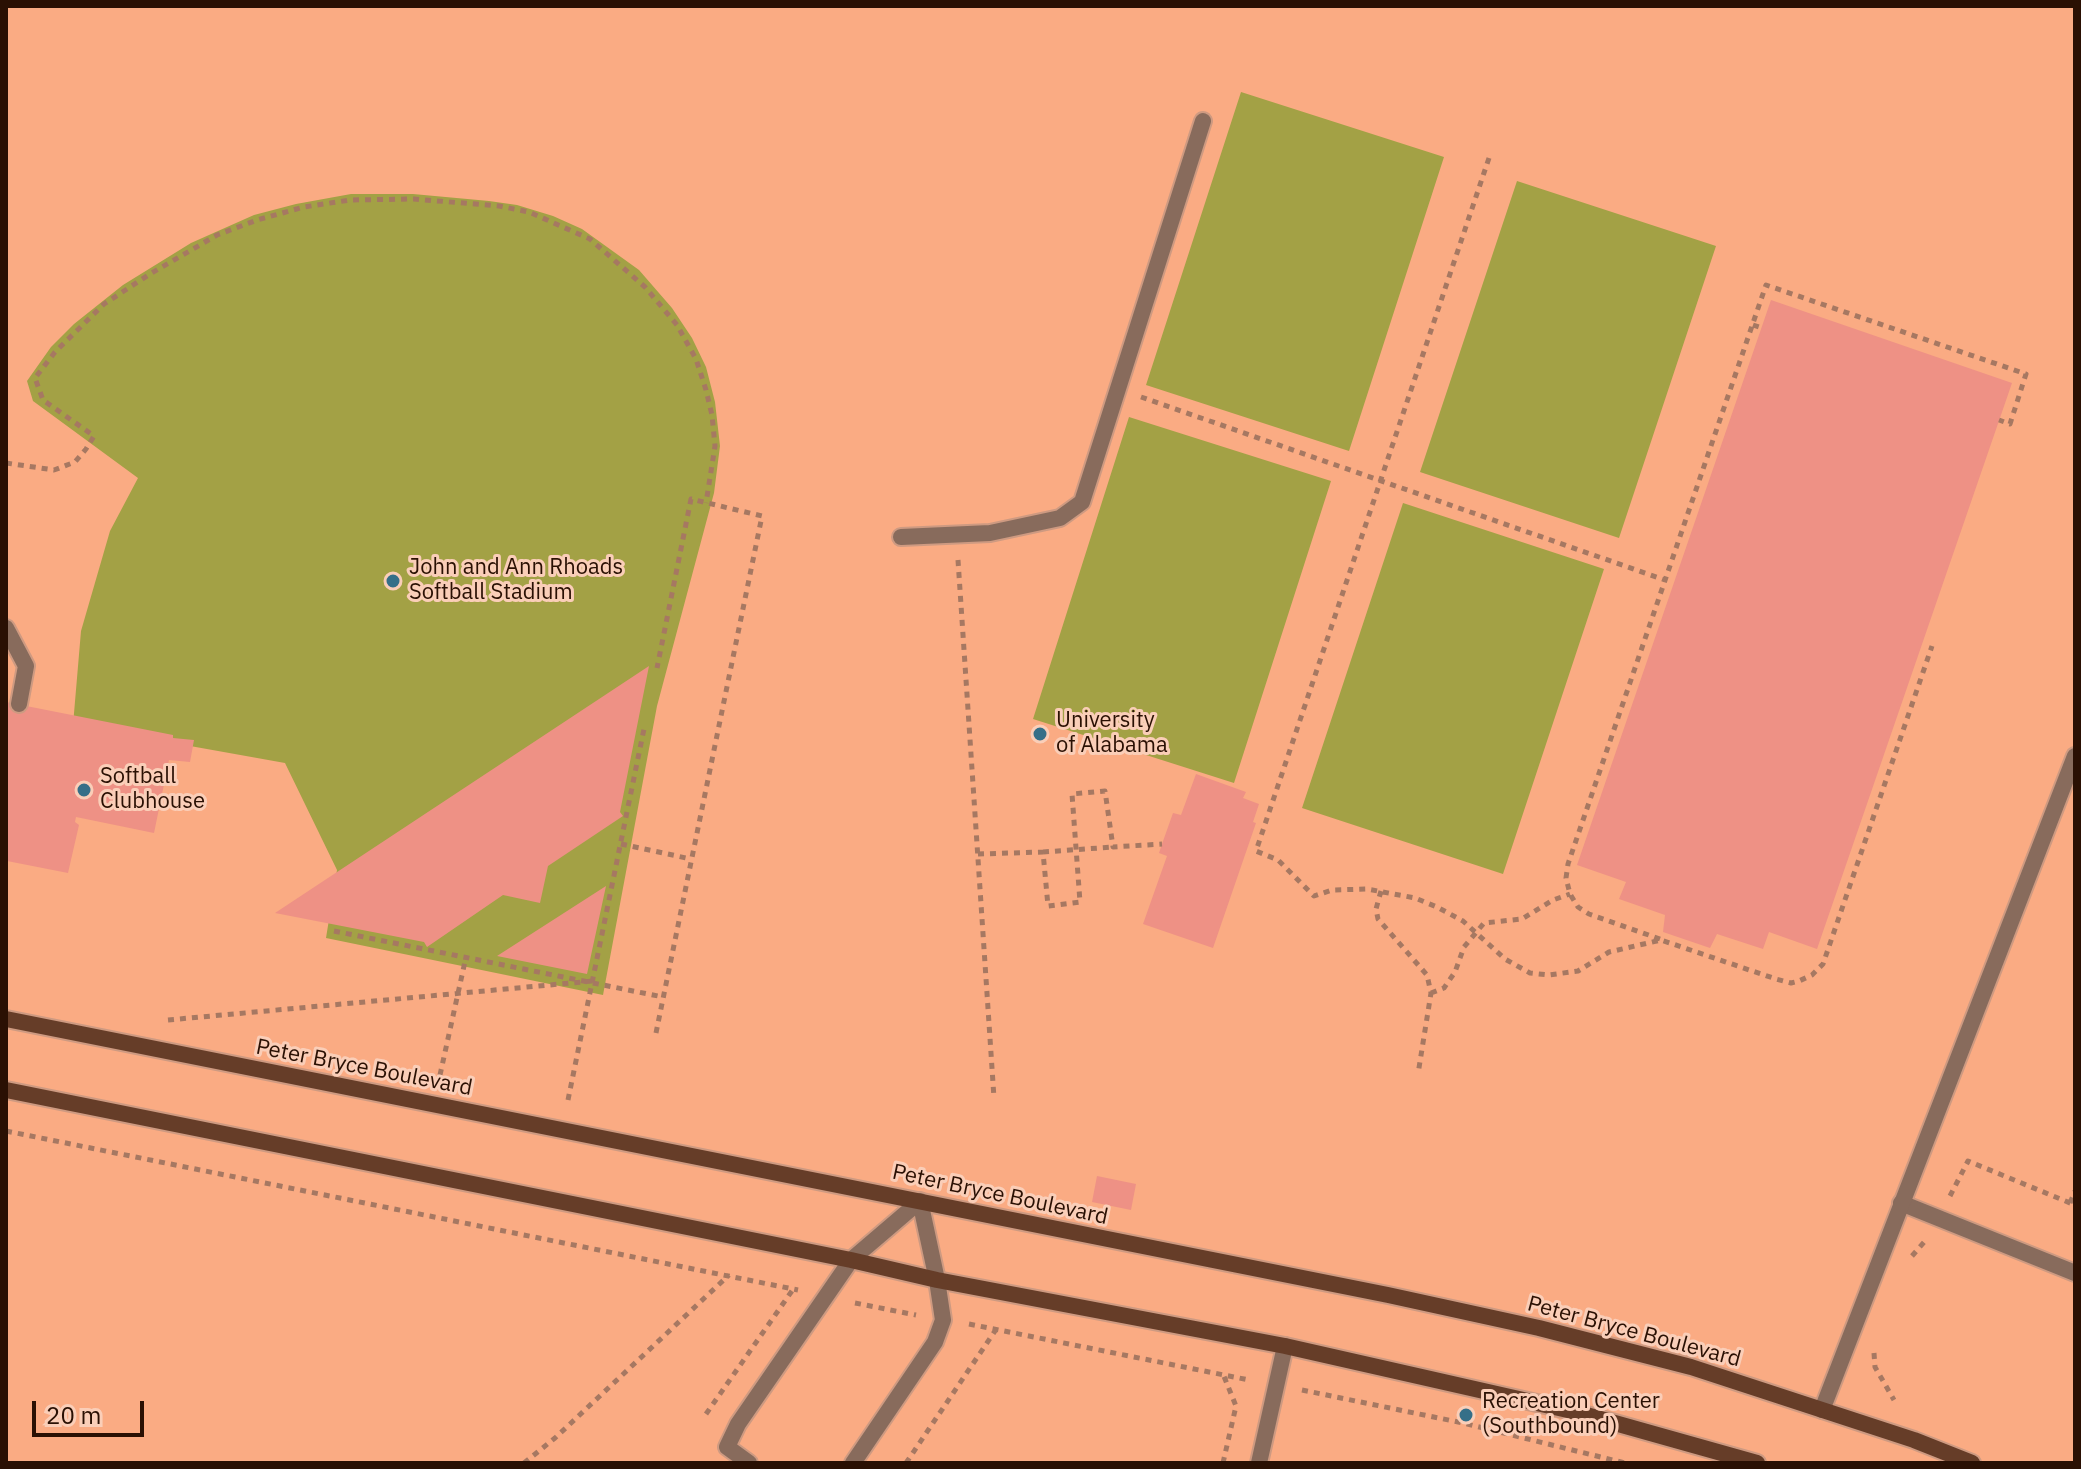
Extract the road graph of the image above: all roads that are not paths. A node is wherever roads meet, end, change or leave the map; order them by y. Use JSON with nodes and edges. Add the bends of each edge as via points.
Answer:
{"nodes":[{"id":1,"x":1203,"y":121,"type":"dead end"},
{"id":2,"x":901,"y":537,"type":"dead end"},
{"id":3,"x":6,"y":628,"type":"edge"},
{"id":4,"x":19,"y":704,"type":"dead end"},
{"id":5,"x":2075,"y":756,"type":"edge"},
{"id":6,"x":6,"y":1019,"type":"edge"},
{"id":7,"x":6,"y":1090,"type":"edge"},
{"id":8,"x":920,"y":1201,"type":"junction"},
{"id":9,"x":1901,"y":1203,"type":"junction"},
{"id":10,"x":851,"y":1260,"type":"junction"},
{"id":11,"x":2075,"y":1273,"type":"edge"},
{"id":12,"x":937,"y":1280,"type":"junction"},
{"id":13,"x":1285,"y":1346,"type":"junction"},
{"id":14,"x":1822,"y":1410,"type":"junction"},
{"id":15,"x":749,"y":1463,"type":"edge"},
{"id":16,"x":853,"y":1463,"type":"edge"},
{"id":17,"x":1259,"y":1463,"type":"edge"},
{"id":18,"x":1757,"y":1463,"type":"edge"},
{"id":19,"x":1972,"y":1463,"type":"edge"}],
"edges":[{"from":1,"to":2,"type":"street","via":[[1082,502],[1060,518],[990,533]]},
{"from":3,"to":4,"type":"street","via":[[26,666]]},
{"from":5,"to":9,"type":"street"},
{"from":6,"to":8,"type":"street","name":"Peter Bryce Boulevard"},
{"from":7,"to":10,"type":"street"},
{"from":8,"to":10,"type":"street"},
{"from":8,"to":12,"type":"street"},
{"from":8,"to":14,"type":"street","name":"Peter Bryce Boulevard","via":[[1539,1328],[1691,1367]]},
{"from":9,"to":11,"type":"street"},
{"from":9,"to":14,"type":"street"},
{"from":10,"to":12,"type":"street"},
{"from":10,"to":15,"type":"street","via":[[738,1424],[727,1447]]},
{"from":12,"to":13,"type":"street"},
{"from":12,"to":16,"type":"street","via":[[943,1320],[935,1342]]},
{"from":13,"to":17,"type":"street"},
{"from":13,"to":18,"type":"street","via":[[1572,1411]]},
{"from":14,"to":19,"type":"street","name":"Peter Bryce Boulevard"}]}
